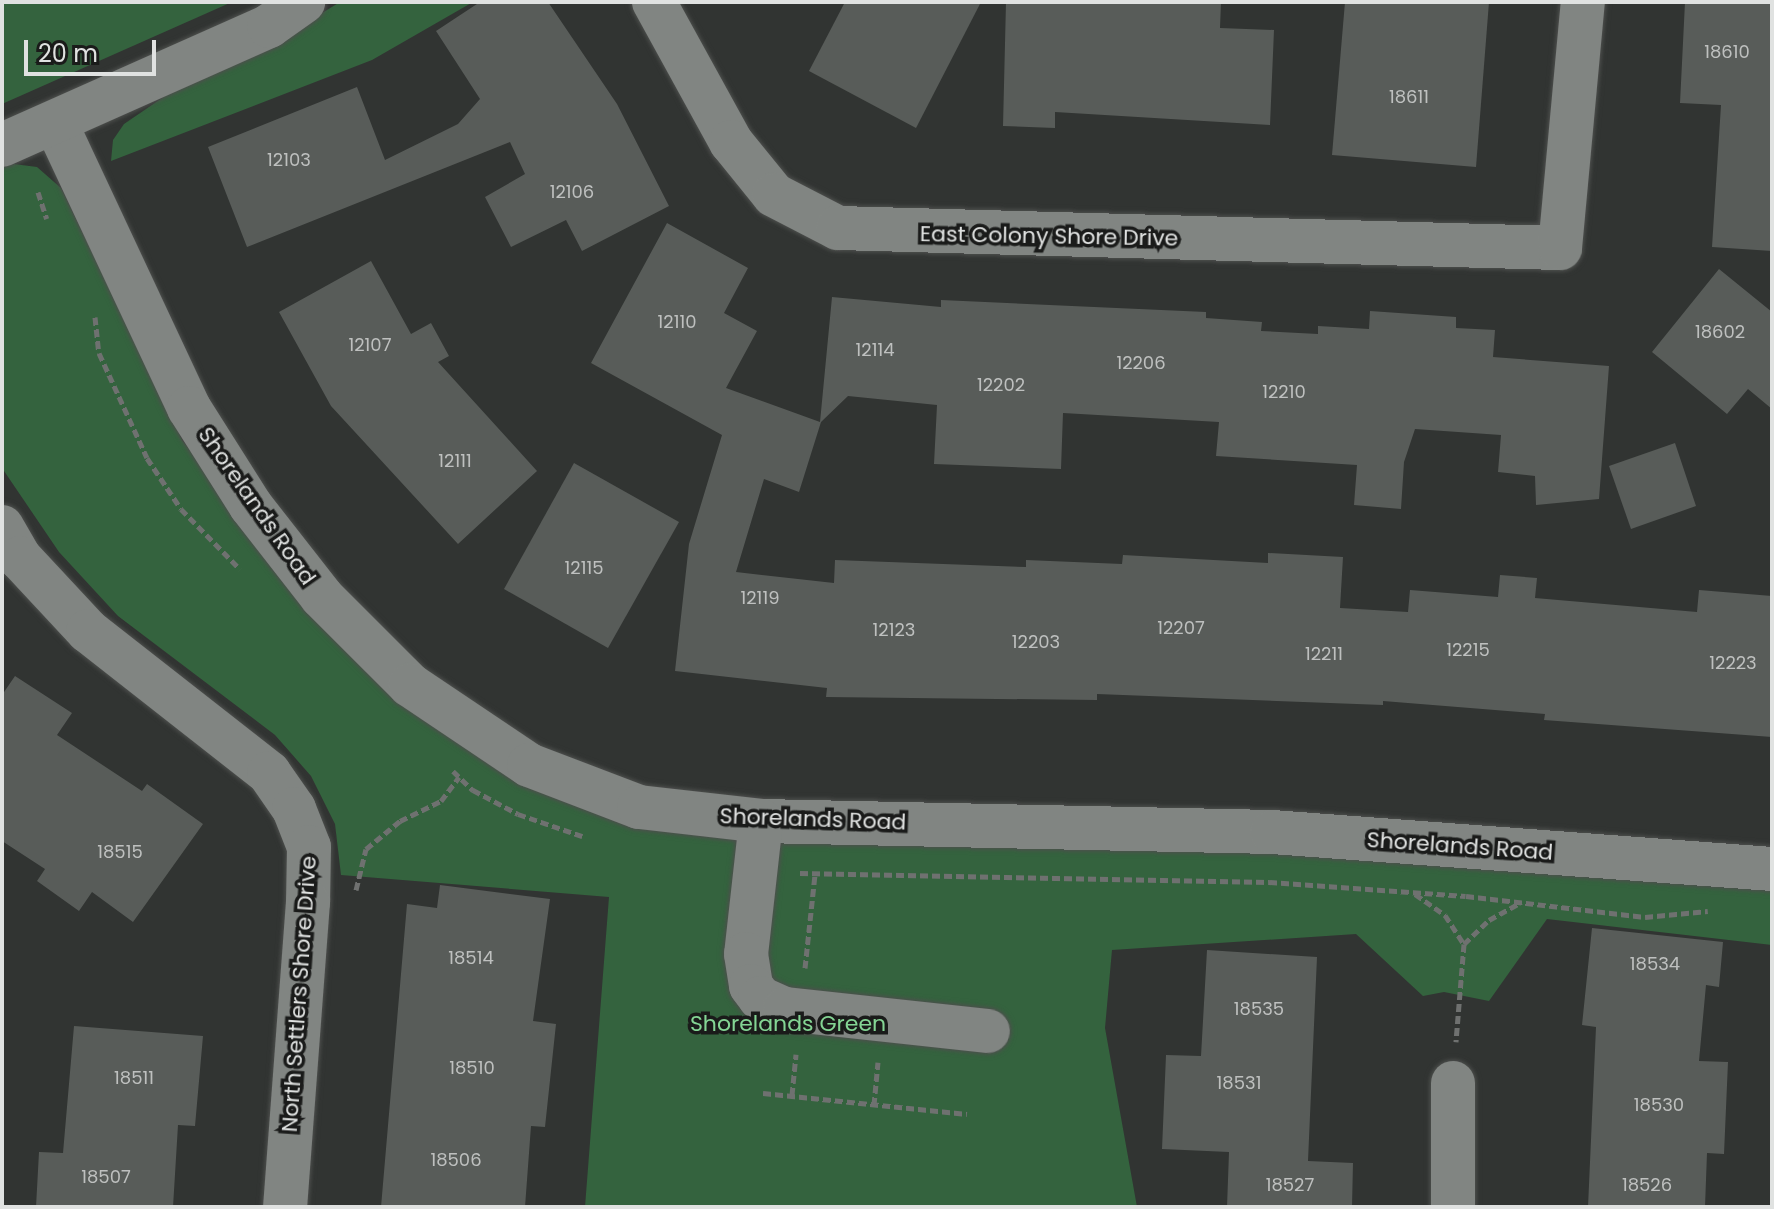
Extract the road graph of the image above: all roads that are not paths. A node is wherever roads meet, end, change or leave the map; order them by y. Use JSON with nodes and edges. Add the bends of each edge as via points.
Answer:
{"nodes":[{"id":1,"x":303,"y":2,"type":"edge"},
{"id":2,"x":654,"y":2,"type":"edge"},
{"id":3,"x":1583,"y":2,"type":"edge"},
{"id":4,"x":56,"y":124,"type":"junction"},
{"id":5,"x":2,"y":145,"type":"edge"},
{"id":6,"x":2,"y":527,"type":"edge"},
{"id":7,"x":761,"y":821,"type":"junction"},
{"id":8,"x":1772,"y":869,"type":"edge"},
{"id":9,"x":988,"y":1031,"type":"dead end"},
{"id":10,"x":1453,"y":1083,"type":"road end"},
{"id":11,"x":285,"y":1207,"type":"edge"},
{"id":12,"x":1453,"y":1207,"type":"edge"}],
"edges":[{"from":1,"to":4,"type":"street","via":[[269,26]]},
{"from":2,"to":3,"type":"street","name":"East Colony Shore Drive","via":[[739,152],[774,195],[838,228],[1560,248]]},
{"from":4,"to":5,"type":"street"},
{"from":4,"to":7,"type":"street","name":"Shorelands Road","via":[[189,408],[322,597],[410,685],[529,765],[587,788],[639,807]]},
{"from":6,"to":11,"type":"street","name":"North Settlers Shore Drive","via":[[20,558],[88,631],[269,773],[294,809],[309,847]]},
{"from":7,"to":8,"type":"street","name":"Shorelands Road","via":[[1257,831]]},
{"from":7,"to":9,"type":"street","via":[[746,954],[751,986],[760,998],[785,1009]]},
{"from":10,"to":12,"type":"street"}]}
